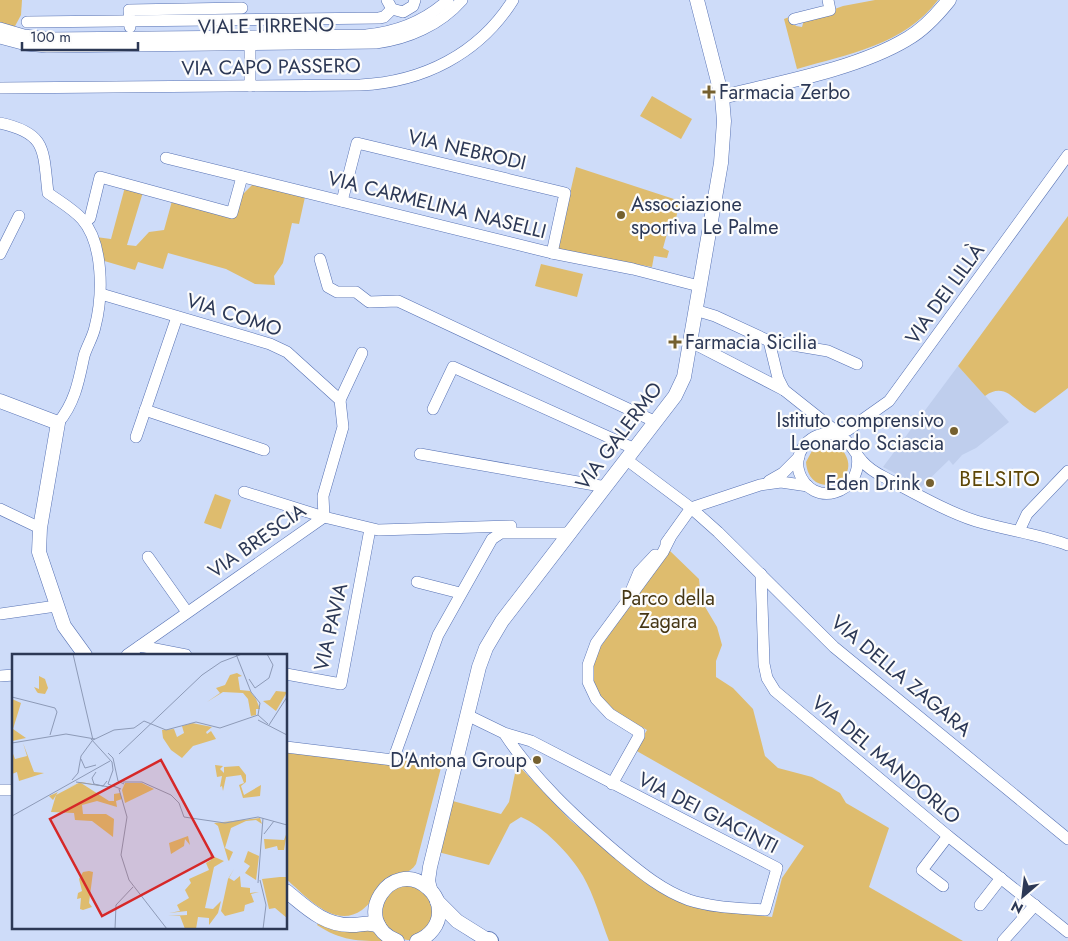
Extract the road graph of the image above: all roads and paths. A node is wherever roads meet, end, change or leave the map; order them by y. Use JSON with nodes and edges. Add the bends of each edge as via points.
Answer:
{"nodes":[{"id":1,"x":415,"y":0,"type":"edge"},
{"id":2,"x":448,"y":0,"type":"edge"},
{"id":3,"x":462,"y":0,"type":"edge"},
{"id":4,"x":513,"y":0,"type":"edge"},
{"id":5,"x":697,"y":0,"type":"edge"},
{"id":6,"x":828,"y":0,"type":"edge"},
{"id":7,"x":948,"y":0,"type":"edge"},
{"id":8,"x":242,"y":4,"type":"edge"},
{"id":9,"x":389,"y":5,"type":"edge"},
{"id":10,"x":794,"y":19,"type":"dead end"},
{"id":11,"x":129,"y":20,"type":"junction"},
{"id":12,"x":242,"y":20,"type":"junction"},
{"id":13,"x":27,"y":22,"type":"dead end"},
{"id":14,"x":0,"y":28,"type":"edge"},
{"id":15,"x":0,"y":38,"type":"edge"},
{"id":16,"x":359,"y":39,"type":"junction"},
{"id":17,"x":130,"y":42,"type":"junction"},
{"id":18,"x":245,"y":42,"type":"junction"},
{"id":19,"x":250,"y":86,"type":"junction"},
{"id":20,"x":0,"y":88,"type":"edge"},
{"id":21,"x":722,"y":97,"type":"junction"},
{"id":22,"x":0,"y":122,"type":"edge"},
{"id":23,"x":1068,"y":155,"type":"edge"},
{"id":24,"x":166,"y":158,"type":"dead end"},
{"id":25,"x":242,"y":177,"type":"junction"},
{"id":26,"x":342,"y":201,"type":"junction"},
{"id":27,"x":19,"y":216,"type":"dead end"},
{"id":28,"x":90,"y":218,"type":"dead end"},
{"id":29,"x":552,"y":253,"type":"junction"},
{"id":30,"x":0,"y":254,"type":"edge"},
{"id":31,"x":320,"y":259,"type":"dead end"},
{"id":32,"x":699,"y":286,"type":"junction"},
{"id":33,"x":101,"y":294,"type":"junction"},
{"id":34,"x":695,"y":310,"type":"junction"},
{"id":35,"x":176,"y":316,"type":"junction"},
{"id":36,"x":689,"y":340,"type":"junction"},
{"id":37,"x":769,"y":341,"type":"junction"},
{"id":38,"x":362,"y":353,"type":"dead end"},
{"id":39,"x":857,"y":364,"type":"dead end"},
{"id":40,"x":784,"y":390,"type":"junction"},
{"id":41,"x":340,"y":400,"type":"junction"},
{"id":42,"x":0,"y":401,"type":"edge"},
{"id":43,"x":433,"y":409,"type":"dead end"},
{"id":44,"x":145,"y":410,"type":"junction"},
{"id":45,"x":656,"y":422,"type":"junction"},
{"id":46,"x":58,"y":423,"type":"junction"},
{"id":47,"x":835,"y":433,"type":"junction"},
{"id":48,"x":136,"y":437,"type":"dead end"},
{"id":49,"x":264,"y":450,"type":"dead end"},
{"id":50,"x":420,"y":454,"type":"dead end"},
{"id":51,"x":857,"y":454,"type":"junction"},
{"id":52,"x":631,"y":455,"type":"junction"},
{"id":53,"x":799,"y":457,"type":"junction"},
{"id":54,"x":1068,"y":471,"type":"edge"},
{"id":55,"x":880,"y":476,"type":"junction"},
{"id":56,"x":855,"y":477,"type":"junction"},
{"id":57,"x":760,"y":485,"type":"junction"},
{"id":58,"x":808,"y":486,"type":"junction"},
{"id":59,"x":606,"y":487,"type":"junction"},
{"id":60,"x":244,"y":492,"type":"dead end"},
{"id":61,"x":713,"y":501,"type":"junction"},
{"id":62,"x":696,"y":506,"type":"junction"},
{"id":63,"x":0,"y":509,"type":"edge"},
{"id":64,"x":324,"y":517,"type":"junction"},
{"id":65,"x":710,"y":519,"type":"junction"},
{"id":66,"x":40,"y":528,"type":"junction"},
{"id":67,"x":370,"y":529,"type":"junction"},
{"id":68,"x":573,"y":530,"type":"junction"},
{"id":69,"x":1019,"y":531,"type":"junction"},
{"id":70,"x":718,"y":532,"type":"junction"},
{"id":71,"x":1068,"y":545,"type":"edge"},
{"id":72,"x":148,"y":557,"type":"dead end"},
{"id":73,"x":761,"y":574,"type":"junction"},
{"id":74,"x":417,"y":582,"type":"dead end"},
{"id":75,"x":460,"y":593,"type":"junction"},
{"id":76,"x":56,"y":606,"type":"junction"},
{"id":77,"x":187,"y":612,"type":"junction"},
{"id":78,"x":0,"y":614,"type":"edge"},
{"id":79,"x":140,"y":646,"type":"junction"},
{"id":80,"x":84,"y":654,"type":"edge"},
{"id":81,"x":129,"y":654,"type":"edge"},
{"id":82,"x":181,"y":654,"type":"edge"},
{"id":83,"x":288,"y":674,"type":"edge"},
{"id":84,"x":467,"y":715,"type":"junction"},
{"id":85,"x":504,"y":732,"type":"junction"},
{"id":86,"x":288,"y":747,"type":"edge"},
{"id":87,"x":452,"y":775,"type":"junction"},
{"id":88,"x":612,"y":784,"type":"junction"},
{"id":89,"x":948,"y":836,"type":"junction"},
{"id":90,"x":1068,"y":839,"type":"edge"},
{"id":91,"x":1001,"y":878,"type":"junction"},
{"id":92,"x":409,"y":879,"type":"junction"},
{"id":93,"x":943,"y":886,"type":"dead end"},
{"id":94,"x":288,"y":893,"type":"edge"},
{"id":95,"x":434,"y":895,"type":"junction"},
{"id":96,"x":376,"y":902,"type":"junction"},
{"id":97,"x":980,"y":905,"type":"dead end"},
{"id":98,"x":1035,"y":906,"type":"junction"},
{"id":99,"x":338,"y":923,"type":"junction"},
{"id":100,"x":379,"y":926,"type":"junction"},
{"id":101,"x":1068,"y":932,"type":"edge"},
{"id":102,"x":397,"y":941,"type":"edge"},
{"id":103,"x":417,"y":941,"type":"edge"},
{"id":104,"x":490,"y":941,"type":"edge"},
{"id":105,"x":1004,"y":941,"type":"edge"}],
"edges":[{"from":1,"to":9,"type":"street","via":[[408,10],[397,12]]},
{"from":2,"to":16,"type":"street","name":"VIALE TIRRENO","via":[[409,25]]},
{"from":3,"to":16,"type":"street","name":"VIALE TIRRENO","via":[[439,20],[418,31],[383,42]]},
{"from":4,"to":19,"type":"street","name":"VIA CAPO PASSERO","via":[[496,23],[471,47],[444,64],[414,76],[380,84]]},
{"from":5,"to":21,"type":"main road","name":"VIA GALERMO"},
{"from":6,"to":10,"type":"street","via":[[830,10]]},
{"from":7,"to":21,"type":"main road","via":[[929,22],[895,45],[857,61]]},
{"from":8,"to":11,"type":"street","via":[[129,10]]},
{"from":8,"to":12,"type":"street"},
{"from":9,"to":12,"type":"street","via":[[384,16],[379,18]]},
{"from":11,"to":12,"type":"street"},
{"from":11,"to":13,"type":"street"},
{"from":11,"to":17,"type":"street"},
{"from":12,"to":18,"type":"street"},
{"from":14,"to":17,"type":"street","name":"VIALE TIRRENO","via":[[24,36]]},
{"from":15,"to":17,"type":"street","name":"VIALE TIRRENO","via":[[35,46]]},
{"from":16,"to":18,"type":"street","name":"VIALE TIRRENO"},
{"from":17,"to":18,"type":"street","name":"VIALE TIRRENO"},
{"from":18,"to":19,"type":"street"},
{"from":19,"to":20,"type":"street","name":"VIA CAPO PASSERO"},
{"from":21,"to":32,"type":"main road","name":"VIA GALERMO","via":[[721,163]]},
{"from":22,"to":33,"type":"street","via":[[25,129],[37,141],[44,162],[48,193],[88,228],[98,261]]},
{"from":23,"to":47,"type":"street","name":"VIA DEI LILLÀ","via":[[889,402]]},
{"from":24,"to":25,"type":"street","name":"VIA CARMELINA NASELLI"},
{"from":25,"to":26,"type":"street","name":"VIA CARMELINA NASELLI"},
{"from":25,"to":28,"type":"street","via":[[232,213],[100,177]]},
{"from":26,"to":29,"type":"street","name":"VIA CARMELINA NASELLI"},
{"from":26,"to":29,"type":"street","name":"VIA NEBRODI","via":[[357,143],[565,193]]},
{"from":27,"to":30,"type":"street"},
{"from":29,"to":32,"type":"street","name":"VIA CARMELINA NASELLI"},
{"from":31,"to":45,"type":"street","via":[[325,284],[331,290],[356,292],[368,302],[398,301]]},
{"from":32,"to":34,"type":"main road","name":"VIA GALERMO"},
{"from":33,"to":35,"type":"street","name":"VIA COMO"},
{"from":33,"to":46,"type":"street","via":[[81,377],[66,414]]},
{"from":34,"to":36,"type":"main road","name":"VIA GALERMO"},
{"from":34,"to":37,"type":"street","via":[[716,316]]},
{"from":35,"to":41,"type":"street","name":"VIA COMO","via":[[277,347]]},
{"from":35,"to":44,"type":"street"},
{"from":36,"to":40,"type":"street"},
{"from":36,"to":45,"type":"main road","name":"VIA GALERMO","via":[[680,386]]},
{"from":37,"to":39,"type":"street","via":[[828,350]]},
{"from":37,"to":40,"type":"street"},
{"from":38,"to":41,"type":"street"},
{"from":40,"to":47,"type":"street"},
{"from":41,"to":64,"type":"street","via":[[343,427],[323,496]]},
{"from":42,"to":46,"type":"main road"},
{"from":43,"to":52,"type":"street","via":[[453,367]]},
{"from":44,"to":48,"type":"street"},
{"from":44,"to":49,"type":"street"},
{"from":45,"to":52,"type":"main road","name":"VIA GALERMO"},
{"from":46,"to":66,"type":"main road"},
{"from":47,"to":51,"type":"street"},
{"from":47,"to":53,"type":"street","via":[[818,435],[806,443]]},
{"from":50,"to":59,"type":"street"},
{"from":51,"to":55,"type":"street"},
{"from":51,"to":56,"type":"street"},
{"from":52,"to":59,"type":"main road","name":"VIA GALERMO"},
{"from":52,"to":62,"type":"street"},
{"from":53,"to":57,"type":"street","via":[[783,473]]},
{"from":53,"to":58,"type":"street","via":[[800,473]]},
{"from":54,"to":69,"type":"street","via":[[1027,514]]},
{"from":55,"to":56,"type":"street","via":[[868,473]]},
{"from":55,"to":69,"type":"street","via":[[964,516]]},
{"from":56,"to":58,"type":"street","via":[[837,492],[822,493]]},
{"from":57,"to":58,"type":"street","via":[[781,482]]},
{"from":57,"to":61,"type":"street"},
{"from":59,"to":68,"type":"main road","name":"VIA GALERMO"},
{"from":60,"to":64,"type":"street"},
{"from":61,"to":62,"type":"street"},
{"from":61,"to":65,"type":"street"},
{"from":62,"to":65,"type":"street"},
{"from":62,"to":70,"type":"street"},
{"from":62,"to":88,"type":"street","via":[[643,567],[626,602],[596,643],[588,665],[588,682],[596,699],[610,714],[639,732]]},
{"from":63,"to":66,"type":"street"},
{"from":64,"to":67,"type":"street","name":"VIA BRESCIA"},
{"from":64,"to":77,"type":"street","name":"VIA BRESCIA"},
{"from":65,"to":70,"type":"street"},
{"from":66,"to":76,"type":"main road","via":[[39,552]]},
{"from":67,"to":68,"type":"street","name":"VIA BRESCIA"},
{"from":67,"to":83,"type":"street","name":"VIA PAVIA","via":[[341,684]]},
{"from":68,"to":75,"type":"street","via":[[501,533],[492,539]]},
{"from":68,"to":84,"type":"main road","name":"VIA GALERMO","via":[[494,633],[482,656]]},
{"from":69,"to":71,"type":"street"},
{"from":70,"to":73,"type":"street","name":"VIA DELLA ZAGARA"},
{"from":72,"to":77,"type":"street"},
{"from":73,"to":89,"type":"street","name":"VIA DEL MANDORLO","via":[[764,664],[774,691]]},
{"from":73,"to":90,"type":"street","name":"VIA DELLA ZAGARA","via":[[834,647]]},
{"from":74,"to":75,"type":"street"},
{"from":75,"to":86,"type":"street","via":[[438,635],[393,760]]},
{"from":76,"to":78,"type":"street"},
{"from":76,"to":80,"type":"main road","via":[[68,633]]},
{"from":77,"to":79,"type":"street","name":"VIA BRESCIA"},
{"from":79,"to":81,"type":"street","name":"VIA BRESCIA"},
{"from":79,"to":82,"type":"street"},
{"from":84,"to":85,"type":"street","name":"VIA DEI GIACINTI"},
{"from":84,"to":87,"type":"main road","name":"VIA GALERMO"},
{"from":85,"to":88,"type":"street","name":"VIA DEI GIACINTI","via":[[531,741]]},
{"from":85,"to":88,"type":"street","name":"VIA DEI GIACINTI","via":[[522,761],[581,822],[658,885],[704,904],[765,910],[777,868]]},
{"from":87,"to":92,"type":"main road","via":[[440,805],[424,865]]},
{"from":87,"to":95,"type":"main road","via":[[428,874]]},
{"from":89,"to":91,"type":"street","name":"VIA DEL MANDORLO"},
{"from":89,"to":93,"type":"street","via":[[922,870]]},
{"from":91,"to":97,"type":"street"},
{"from":91,"to":98,"type":"street","name":"VIA DEL MANDORLO"},
{"from":92,"to":95,"type":"main road","via":[[420,882]]},
{"from":92,"to":96,"type":"main road","via":[[391,883]]},
{"from":94,"to":99,"type":"main road","via":[[316,915]]},
{"from":95,"to":103,"type":"main road","via":[[439,910],[436,924],[428,935]]},
{"from":95,"to":104,"type":"main road","via":[[457,921]]},
{"from":96,"to":99,"type":"main road","via":[[362,916]]},
{"from":96,"to":100,"type":"main road"},
{"from":98,"to":101,"type":"street","name":"VIA DEL MANDORLO"},
{"from":98,"to":105,"type":"street"},
{"from":99,"to":100,"type":"main road"},
{"from":100,"to":102,"type":"main road"}]}
